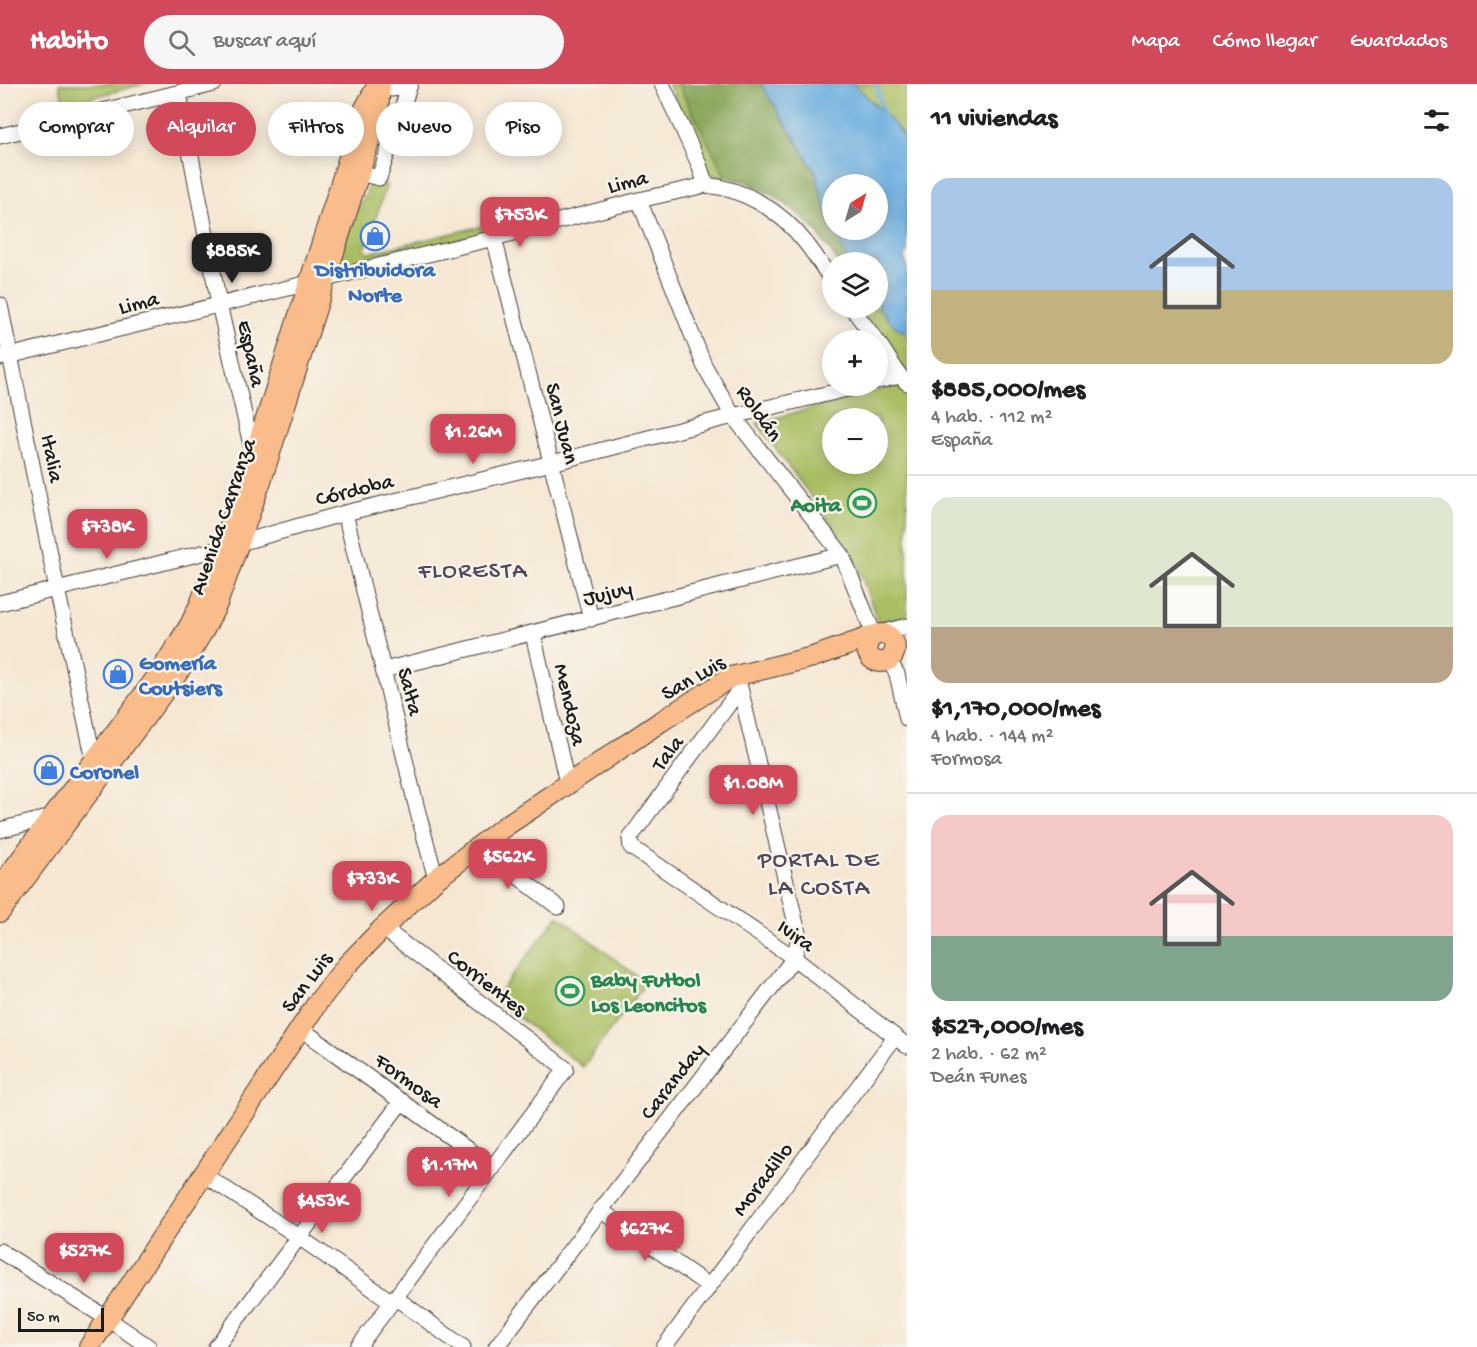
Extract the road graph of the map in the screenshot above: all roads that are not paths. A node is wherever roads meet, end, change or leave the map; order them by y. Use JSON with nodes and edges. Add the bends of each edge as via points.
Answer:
{"nodes":[{"id":1,"x":214,"y":84,"type":"edge"},
{"id":2,"x":381,"y":84,"type":"edge"},
{"id":3,"x":662,"y":84,"type":"edge"},
{"id":4,"x":408,"y":85,"type":"edge"},
{"id":5,"x":179,"y":93,"type":"junction"},
{"id":6,"x":0,"y":136,"type":"edge"},
{"id":7,"x":359,"y":172,"type":"junction"},
{"id":8,"x":706,"y":184,"type":"junction"},
{"id":9,"x":639,"y":200,"type":"junction"},
{"id":10,"x":494,"y":238,"type":"junction"},
{"id":11,"x":822,"y":266,"type":"edge"},
{"id":12,"x":317,"y":280,"type":"junction"},
{"id":13,"x":219,"y":304,"type":"junction"},
{"id":14,"x":0,"y":305,"type":"edge"},
{"id":15,"x":860,"y":318,"type":"edge"},
{"id":16,"x":869,"y":330,"type":"edge"},
{"id":17,"x":888,"y":356,"type":"edge"},
{"id":18,"x":5,"y":357,"type":"edge"},
{"id":19,"x":904,"y":379,"type":"edge"},
{"id":20,"x":888,"y":380,"type":"edge"},
{"id":21,"x":273,"y":394,"type":"junction"},
{"id":22,"x":822,"y":395,"type":"edge"},
{"id":23,"x":240,"y":400,"type":"junction"},
{"id":24,"x":733,"y":416,"type":"junction"},
{"id":25,"x":254,"y":457,"type":"junction"},
{"id":26,"x":552,"y":463,"type":"junction"},
{"id":27,"x":261,"y":481,"type":"junction"},
{"id":28,"x":345,"y":513,"type":"junction"},
{"id":29,"x":231,"y":545,"type":"junction"},
{"id":30,"x":842,"y":555,"type":"junction"},
{"id":31,"x":57,"y":590,"type":"junction"},
{"id":32,"x":0,"y":603,"type":"edge"},
{"id":33,"x":591,"y":619,"type":"junction"},
{"id":34,"x":907,"y":626,"type":"edge"},
{"id":35,"x":533,"y":634,"type":"junction"},
{"id":36,"x":887,"y":646,"type":"edge"},
{"id":37,"x":384,"y":670,"type":"junction"},
{"id":38,"x":739,"y":682,"type":"junction"},
{"id":39,"x":907,"y":719,"type":"edge"},
{"id":40,"x":94,"y":760,"type":"junction"},
{"id":41,"x":567,"y":783,"type":"junction"},
{"id":42,"x":74,"y":811,"type":"junction"},
{"id":43,"x":52,"y":816,"type":"junction"},
{"id":44,"x":0,"y":830,"type":"edge"},
{"id":45,"x":630,"y":843,"type":"joint"},
{"id":46,"x":478,"y":846,"type":"junction"},
{"id":47,"x":436,"y":879,"type":"junction"},
{"id":48,"x":0,"y":887,"type":"edge"},
{"id":49,"x":558,"y":908,"type":"dead end"},
{"id":50,"x":0,"y":912,"type":"edge"},
{"id":51,"x":382,"y":928,"type":"junction"},
{"id":52,"x":794,"y":958,"type":"junction"},
{"id":53,"x":300,"y":1028,"type":"junction"},
{"id":54,"x":901,"y":1042,"type":"edge"},
{"id":55,"x":402,"y":1101,"type":"junction"},
{"id":56,"x":493,"y":1168,"type":"junction"},
{"id":57,"x":203,"y":1174,"type":"junction"},
{"id":58,"x":600,"y":1210,"type":"junction"},
{"id":59,"x":299,"y":1237,"type":"junction"},
{"id":60,"x":0,"y":1251,"type":"edge"},
{"id":61,"x":709,"y":1286,"type":"junction"},
{"id":62,"x":394,"y":1300,"type":"junction"},
{"id":63,"x":108,"y":1319,"type":"junction"},
{"id":64,"x":89,"y":1347,"type":"edge"},
{"id":65,"x":148,"y":1347,"type":"edge"},
{"id":66,"x":216,"y":1347,"type":"edge"},
{"id":67,"x":358,"y":1347,"type":"edge"},
{"id":68,"x":462,"y":1347,"type":"edge"},
{"id":69,"x":496,"y":1347,"type":"edge"},
{"id":70,"x":664,"y":1347,"type":"edge"}],
"edges":[{"from":1,"to":5,"type":"street"},
{"from":2,"to":4,"type":"street","via":[[391,89]]},
{"from":2,"to":7,"type":"main road","name":"Avenida Carranza","via":[[378,114]]},
{"from":2,"to":12,"type":"main road","name":"Avenida Carranza","via":[[364,110]]},
{"from":3,"to":8,"type":"street"},
{"from":4,"to":7,"type":"street","via":[[379,178]]},
{"from":5,"to":6,"type":"street"},
{"from":5,"to":13,"type":"street","name":"España"},
{"from":7,"to":12,"type":"main road","name":"Avenida Carranza"},
{"from":8,"to":9,"type":"street","name":"Lima"},
{"from":8,"to":11,"type":"street","via":[[735,190],[772,211],[789,224]]},
{"from":9,"to":10,"type":"street","name":"Lima"},
{"from":9,"to":24,"type":"street","name":"Roldán","via":[[704,365]]},
{"from":10,"to":12,"type":"street","name":"Lima"},
{"from":10,"to":26,"type":"street","name":"San Juan"},
{"from":12,"to":13,"type":"street","name":"Lima"},
{"from":12,"to":21,"type":"main road","name":"Avenida Carranza"},
{"from":12,"to":27,"type":"main road","name":"Avenida Carranza"},
{"from":13,"to":18,"type":"street","name":"Lima"},
{"from":13,"to":23,"type":"street","name":"España"},
{"from":14,"to":18,"type":"street","name":"Italia"},
{"from":15,"to":16,"type":"street"},
{"from":17,"to":19,"type":"street"},
{"from":18,"to":31,"type":"street","name":"Italia"},
{"from":19,"to":20,"type":"street"},
{"from":21,"to":23,"type":"street","via":[[268,405],[257,412],[247,409]]},
{"from":21,"to":25,"type":"main road","name":"Avenida Carranza"},
{"from":22,"to":24,"type":"street","name":"Córdoba"},
{"from":23,"to":25,"type":"street","name":"España"},
{"from":24,"to":26,"type":"street","name":"Córdoba"},
{"from":24,"to":30,"type":"street","name":"Roldán"},
{"from":25,"to":27,"type":"street","name":"España"},
{"from":25,"to":29,"type":"main road","name":"Avenida Carranza"},
{"from":26,"to":28,"type":"street","name":"Córdoba"},
{"from":26,"to":33,"type":"street","name":"San Juan"},
{"from":27,"to":29,"type":"main road","name":"Avenida Carranza"},
{"from":28,"to":29,"type":"street","name":"Córdoba"},
{"from":28,"to":37,"type":"street","name":"Salta"},
{"from":29,"to":31,"type":"street","name":"Córdoba"},
{"from":29,"to":40,"type":"main road","name":"Avenida Carranza","via":[[180,642]]},
{"from":29,"to":42,"type":"main road","name":"Avenida Carranza","via":[[217,604],[193,650]]},
{"from":30,"to":33,"type":"street","name":"Jujuy"},
{"from":30,"to":36,"type":"street","name":"Roldán"},
{"from":31,"to":32,"type":"street","name":"Córdoba"},
{"from":31,"to":40,"type":"street","name":"Italia"},
{"from":33,"to":35,"type":"street","name":"Jujuy"},
{"from":34,"to":36,"type":"street"},
{"from":35,"to":37,"type":"street","name":"Jujuy"},
{"from":35,"to":41,"type":"street","name":"Mendoza"},
{"from":36,"to":38,"type":"main road","name":"San Luis","via":[[842,657],[813,657]]},
{"from":36,"to":39,"type":"street","name":"Roldán"},
{"from":37,"to":47,"type":"street","name":"Salta"},
{"from":38,"to":41,"type":"main road","name":"San Luis","via":[[714,687]]},
{"from":38,"to":45,"type":"street","name":"Tala"},
{"from":38,"to":52,"type":"street","via":[[799,937]]},
{"from":40,"to":43,"type":"main road","name":"Avenida Carranza"},
{"from":41,"to":46,"type":"main road","name":"San Luis"},
{"from":42,"to":43,"type":"street"},
{"from":42,"to":50,"type":"main road","name":"Avenida Carranza"},
{"from":43,"to":44,"type":"street"},
{"from":43,"to":48,"type":"main road","name":"Avenida Carranza"},
{"from":45,"to":52,"type":"street","name":"Ivira","via":[[634,851]]},
{"from":46,"to":47,"type":"main road","name":"San Luis"},
{"from":46,"to":49,"type":"street"},
{"from":47,"to":51,"type":"main road","name":"San Luis"},
{"from":51,"to":53,"type":"main road","name":"San Luis","via":[[347,965]]},
{"from":51,"to":56,"type":"street","name":"Corrientes","via":[[566,1069]]},
{"from":52,"to":54,"type":"street","name":"Ivira"},
{"from":52,"to":58,"type":"street","name":"Caranday"},
{"from":53,"to":55,"type":"street","name":"Formosa"},
{"from":53,"to":57,"type":"main road","name":"San Luis"},
{"from":54,"to":61,"type":"street","name":"Moradillo"},
{"from":55,"to":56,"type":"street","name":"Formosa"},
{"from":55,"to":59,"type":"street"},
{"from":56,"to":62,"type":"street"},
{"from":57,"to":59,"type":"street"},
{"from":57,"to":63,"type":"main road","name":"San Luis"},
{"from":58,"to":61,"type":"street"},
{"from":58,"to":69,"type":"street","name":"Caranday"},
{"from":59,"to":62,"type":"street"},
{"from":59,"to":66,"type":"street"},
{"from":60,"to":63,"type":"street"},
{"from":61,"to":70,"type":"street","name":"Moradillo"},
{"from":62,"to":67,"type":"street"},
{"from":62,"to":68,"type":"street"},
{"from":63,"to":64,"type":"main road","name":"San Luis"},
{"from":63,"to":65,"type":"street"}]}
